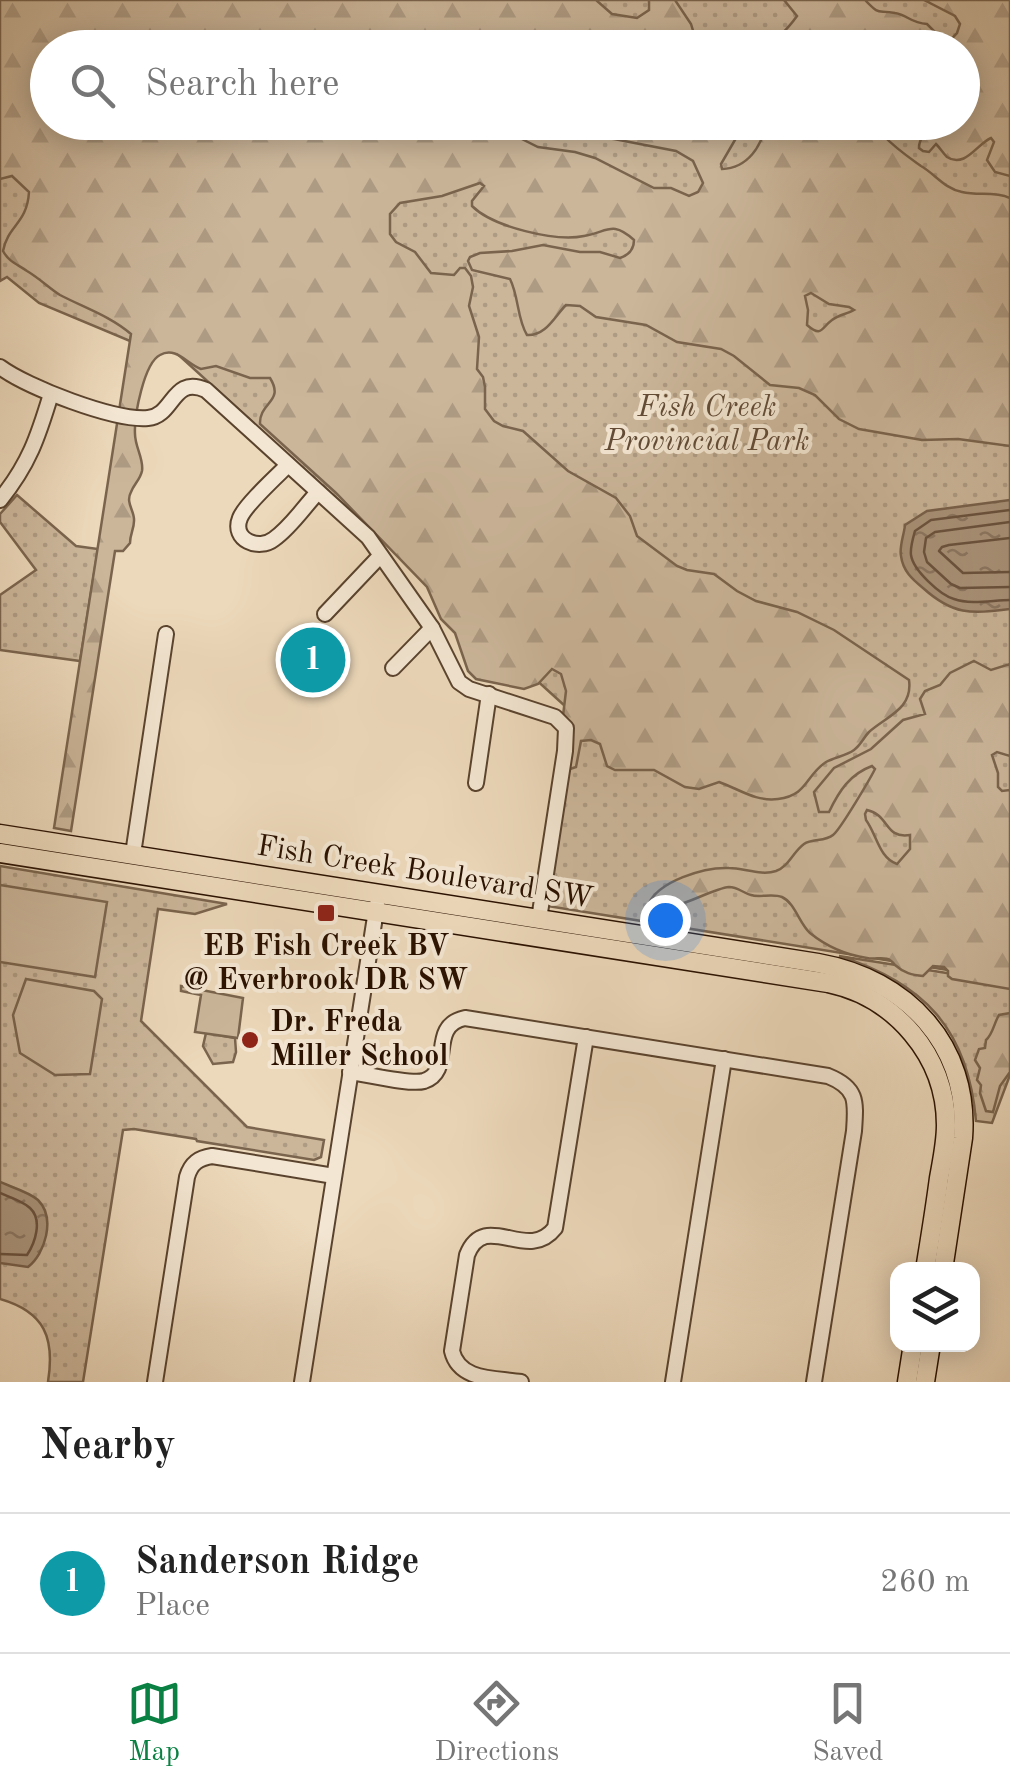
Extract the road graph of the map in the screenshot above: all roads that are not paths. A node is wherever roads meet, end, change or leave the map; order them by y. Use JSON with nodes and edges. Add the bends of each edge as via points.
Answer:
{"nodes":[{"id":1,"x":0,"y":367,"type":"edge"},
{"id":2,"x":51,"y":394,"type":"junction"},
{"id":3,"x":288,"y":464,"type":"junction"},
{"id":4,"x":318,"y":492,"type":"junction"},
{"id":5,"x":0,"y":500,"type":"edge"},
{"id":6,"x":380,"y":556,"type":"junction"},
{"id":7,"x":325,"y":614,"type":"dead end"},
{"id":8,"x":432,"y":628,"type":"junction"},
{"id":9,"x":166,"y":634,"type":"dead end"},
{"id":10,"x":393,"y":668,"type":"dead end"},
{"id":11,"x":489,"y":694,"type":"junction"},
{"id":12,"x":476,"y":782,"type":"dead end"},
{"id":13,"x":0,"y":834,"type":"edge"},
{"id":14,"x":0,"y":852,"type":"edge"},
{"id":15,"x":133,"y":854,"type":"junction"},
{"id":16,"x":377,"y":903,"type":"junction"},
{"id":17,"x":539,"y":919,"type":"junction"},
{"id":18,"x":586,"y":1036,"type":"junction"},
{"id":19,"x":724,"y":1059,"type":"junction"},
{"id":20,"x":350,"y":1072,"type":"junction"},
{"id":21,"x":334,"y":1176,"type":"junction"},
{"id":22,"x":926,"y":1262,"type":"edge"},
{"id":23,"x":944,"y":1262,"type":"edge"},
{"id":24,"x":912,"y":1352,"type":"edge"},
{"id":25,"x":930,"y":1352,"type":"edge"},
{"id":26,"x":155,"y":1382,"type":"edge"},
{"id":27,"x":302,"y":1382,"type":"edge"},
{"id":28,"x":520,"y":1382,"type":"edge"},
{"id":29,"x":673,"y":1382,"type":"edge"},
{"id":30,"x":814,"y":1382,"type":"edge"},
{"id":31,"x":907,"y":1382,"type":"edge"},
{"id":32,"x":925,"y":1382,"type":"edge"}],
"edges":[{"from":1,"to":2,"type":"street"},
{"from":2,"to":3,"type":"street","via":[[150,418],[182,390],[201,388]]},
{"from":2,"to":5,"type":"street","via":[[25,467]]},
{"from":3,"to":4,"type":"street"},
{"from":3,"to":4,"type":"street","via":[[242,514],[244,538],[255,545],[274,540]]},
{"from":4,"to":6,"type":"street"},
{"from":6,"to":7,"type":"street"},
{"from":6,"to":8,"type":"street"},
{"from":8,"to":10,"type":"street"},
{"from":8,"to":11,"type":"street","via":[[459,682]]},
{"from":9,"to":15,"type":"street"},
{"from":11,"to":12,"type":"street"},
{"from":11,"to":17,"type":"street","via":[[555,717],[566,728]]},
{"from":13,"to":15,"type":"main road","name":"Fish Creek Boulevard SW"},
{"from":14,"to":16,"type":"main road","name":"Fish Creek Boulevard SW"},
{"from":15,"to":16,"type":"main road","name":"Fish Creek Boulevard SW"},
{"from":16,"to":17,"type":"main road","name":"Fish Creek Boulevard SW"},
{"from":16,"to":20,"type":"street"},
{"from":16,"to":22,"type":"main road","name":"Fish Creek Boulevard SW","via":[[828,983],[878,1002],[921,1044],[942,1093],[945,1141]]},
{"from":17,"to":23,"type":"main road","name":"Fish Creek Boulevard SW","via":[[836,966],[898,994],[944,1046],[963,1106]]},
{"from":18,"to":19,"type":"street"},
{"from":18,"to":20,"type":"street","via":[[466,1018],[446,1029],[437,1070],[422,1082]]},
{"from":18,"to":28,"type":"street","via":[[555,1228],[539,1241],[481,1238],[467,1256],[452,1356],[464,1372]]},
{"from":19,"to":29,"type":"street"},
{"from":19,"to":30,"type":"street","via":[[828,1076],[854,1097]]},
{"from":20,"to":21,"type":"street"},
{"from":21,"to":26,"type":"street","via":[[212,1156],[190,1167]]},
{"from":21,"to":27,"type":"street"},
{"from":24,"to":31,"type":"main road"},
{"from":25,"to":32,"type":"main road"}]}
